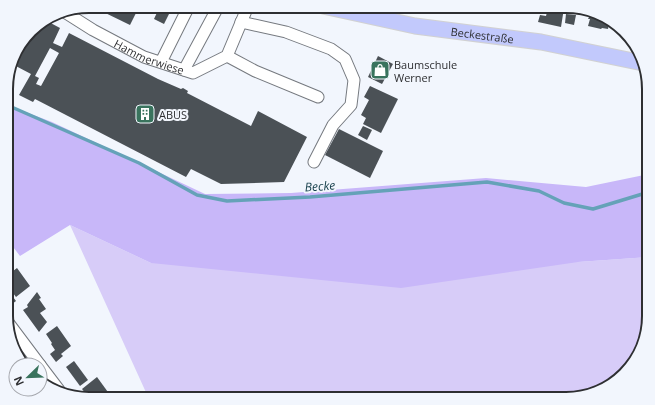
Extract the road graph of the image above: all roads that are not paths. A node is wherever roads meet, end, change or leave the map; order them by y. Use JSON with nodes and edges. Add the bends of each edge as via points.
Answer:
{"nodes":[{"id":1,"x":186,"y":13,"type":"edge"},
{"id":2,"x":215,"y":13,"type":"edge"},
{"id":3,"x":245,"y":13,"type":"edge"},
{"id":4,"x":355,"y":13,"type":"edge"},
{"id":5,"x":70,"y":15,"type":"edge"},
{"id":6,"x":241,"y":22,"type":"junction"},
{"id":7,"x":226,"y":56,"type":"junction"},
{"id":8,"x":161,"y":62,"type":"junction"},
{"id":9,"x":637,"y":62,"type":"edge"},
{"id":10,"x":184,"y":70,"type":"junction"},
{"id":11,"x":318,"y":98,"type":"dead end"},
{"id":12,"x":314,"y":162,"type":"dead end"},
{"id":13,"x":15,"y":332,"type":"edge"},
{"id":14,"x":34,"y":357,"type":"edge"}],
"edges":[{"from":1,"to":8,"type":"street"},
{"from":2,"to":10,"type":"street"},
{"from":3,"to":6,"type":"street"},
{"from":4,"to":9,"type":"main road","name":"Beckestraße","via":[[415,26],[541,42]]},
{"from":5,"to":8,"type":"street","name":"Hammerwiese","via":[[144,56]]},
{"from":6,"to":7,"type":"street"},
{"from":6,"to":12,"type":"street","via":[[286,32],[331,49],[345,59],[354,80],[351,105],[333,125]]},
{"from":7,"to":10,"type":"street","name":"Hammerwiese","via":[[193,73]]},
{"from":7,"to":11,"type":"street"},
{"from":8,"to":10,"type":"street","name":"Hammerwiese"},
{"from":13,"to":14,"type":"street"}]}
